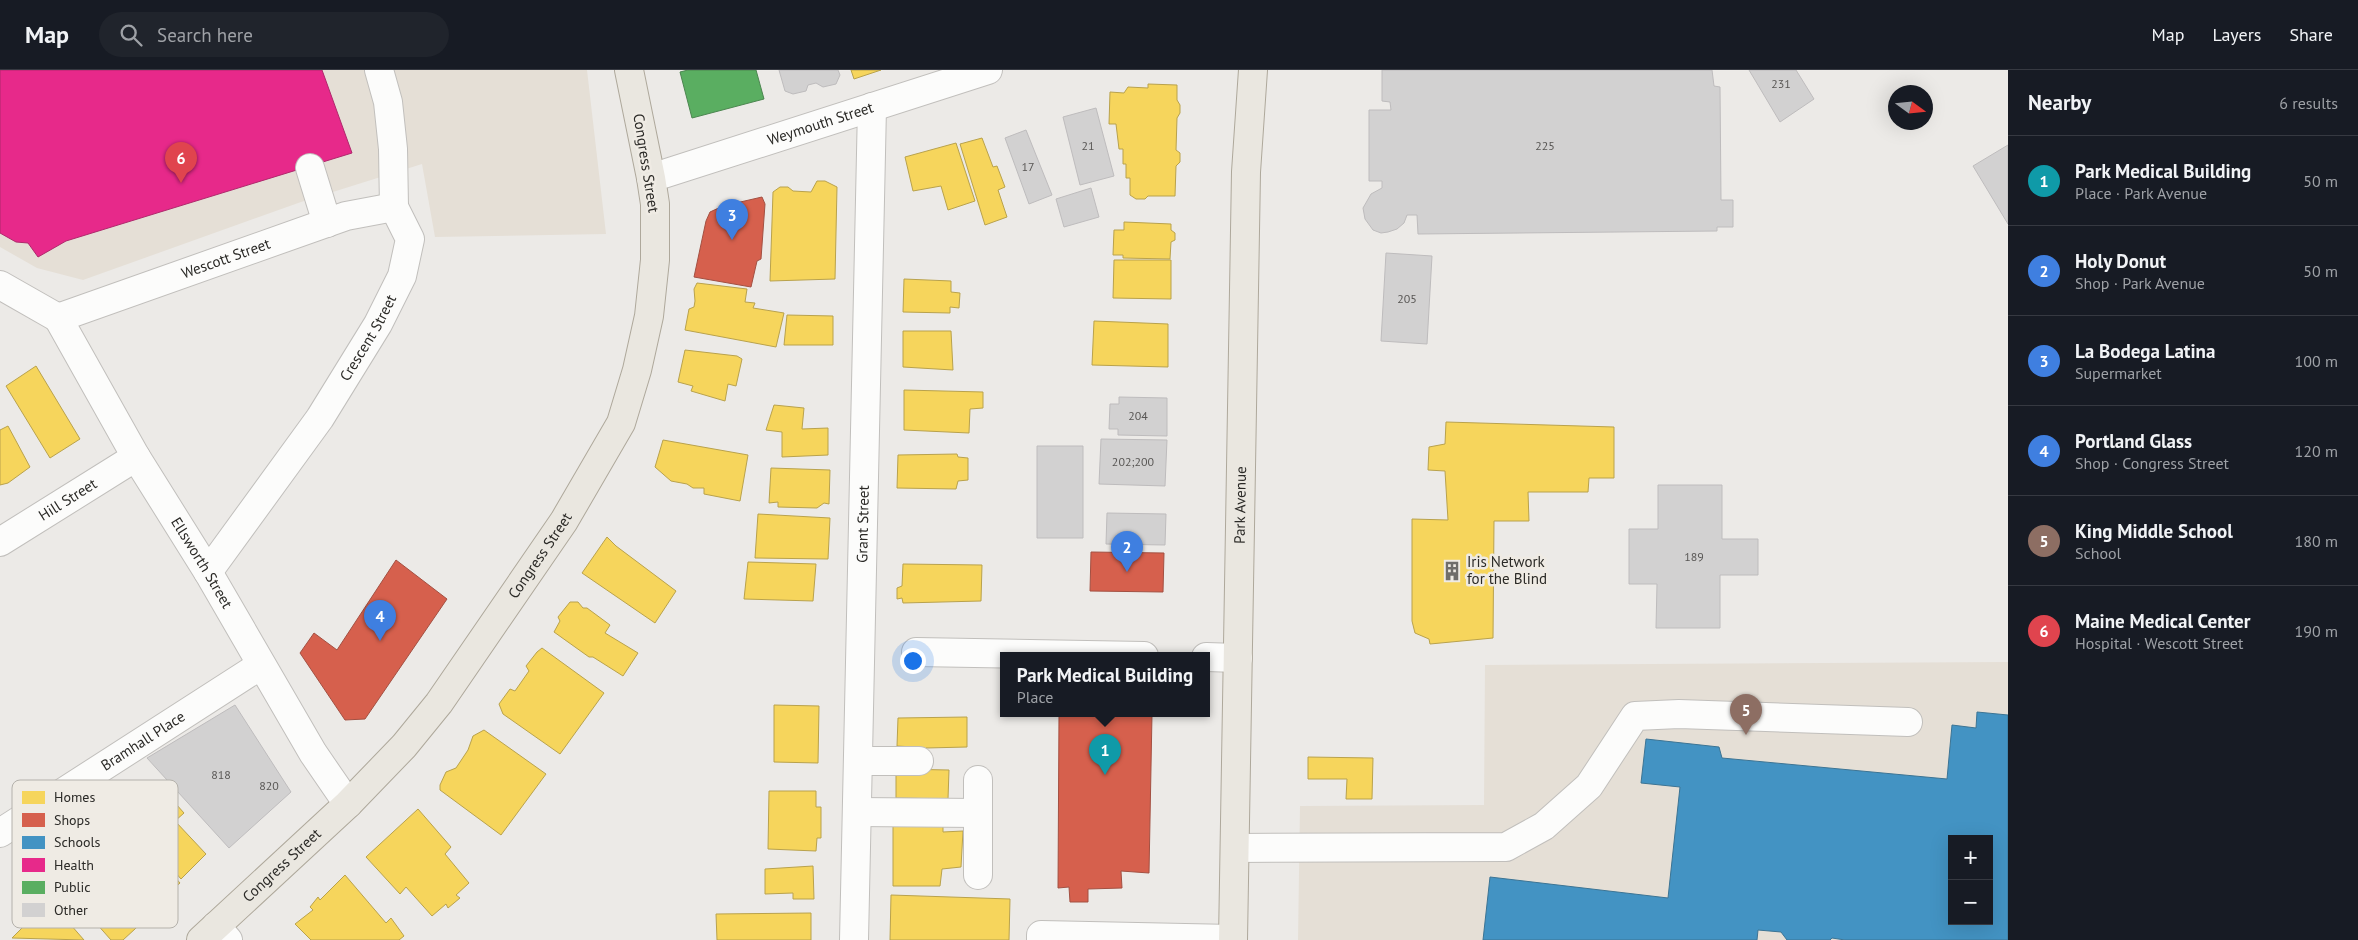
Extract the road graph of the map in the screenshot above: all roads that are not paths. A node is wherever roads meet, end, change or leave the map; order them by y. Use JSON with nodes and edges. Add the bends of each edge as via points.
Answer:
{"nodes":[{"id":1,"x":379,"y":70,"type":"edge"},
{"id":2,"x":629,"y":70,"type":"edge"},
{"id":3,"x":988,"y":70,"type":"edge"},
{"id":4,"x":1253,"y":70,"type":"edge"},
{"id":5,"x":872,"y":107,"type":"junction"},
{"id":6,"x":310,"y":168,"type":"dead end"},
{"id":7,"x":652,"y":178,"type":"junction"},
{"id":8,"x":394,"y":207,"type":"junction"},
{"id":9,"x":327,"y":223,"type":"junction"},
{"id":10,"x":0,"y":285,"type":"edge"},
{"id":11,"x":58,"y":318,"type":"junction"},
{"id":12,"x":136,"y":457,"type":"junction"},
{"id":13,"x":0,"y":542,"type":"edge"},
{"id":14,"x":208,"y":572,"type":"junction"},
{"id":15,"x":916,"y":652,"type":"dead end"},
{"id":16,"x":1000,"y":653,"type":"edge"},
{"id":17,"x":1210,"y":658,"type":"edge"},
{"id":18,"x":1238,"y":658,"type":"junction"},
{"id":19,"x":261,"y":665,"type":"junction"},
{"id":20,"x":1908,"y":722,"type":"dead end"},
{"id":21,"x":858,"y":761,"type":"junction"},
{"id":22,"x":919,"y":762,"type":"dead end"},
{"id":23,"x":82,"y":780,"type":"edge"},
{"id":24,"x":978,"y":780,"type":"dead end"},
{"id":25,"x":348,"y":804,"type":"junction"},
{"id":26,"x":857,"y":812,"type":"junction"},
{"id":27,"x":978,"y":813,"type":"junction"},
{"id":28,"x":12,"y":825,"type":"edge"},
{"id":29,"x":0,"y":833,"type":"edge"},
{"id":30,"x":1235,"y":848,"type":"junction"},
{"id":31,"x":978,"y":875,"type":"dead end"},
{"id":32,"x":215,"y":935,"type":"edge"},
{"id":33,"x":1233,"y":939,"type":"edge"},
{"id":34,"x":854,"y":940,"type":"edge"},
{"id":35,"x":1041,"y":940,"type":"edge"}],
"edges":[{"from":1,"to":8,"type":"street","name":"Crescent Street","via":[[388,102]]},
{"from":2,"to":7,"type":"main road","name":"Congress Street"},
{"from":3,"to":5,"type":"street","name":"Weymouth Street"},
{"from":4,"to":18,"type":"main road","name":"Park Avenue","via":[[1246,172]]},
{"from":5,"to":7,"type":"street","name":"Weymouth Street"},
{"from":5,"to":21,"type":"street","name":"Grant Street"},
{"from":6,"to":9,"type":"street"},
{"from":7,"to":25,"type":"main road","name":"Congress Street","via":[[655,260],[649,316],[621,423],[564,521],[439,703],[404,746]]},
{"from":8,"to":9,"type":"street","name":"Wescott Street"},
{"from":8,"to":14,"type":"street","name":"Crescent Street","via":[[410,239],[402,276],[386,308],[320,418]]},
{"from":9,"to":11,"type":"street","name":"Wescott Street"},
{"from":10,"to":11,"type":"street"},
{"from":11,"to":12,"type":"street","name":"Ellsworth Street"},
{"from":12,"to":13,"type":"street","name":"Hill Street"},
{"from":12,"to":14,"type":"street","name":"Ellsworth Street"},
{"from":14,"to":19,"type":"street","name":"Ellsworth Street"},
{"from":15,"to":16,"type":"street"},
{"from":17,"to":18,"type":"street"},
{"from":18,"to":30,"type":"main road","name":"Park Avenue"},
{"from":19,"to":23,"type":"street","name":"Bramhall Place"},
{"from":19,"to":25,"type":"street","name":"Ellsworth Street","via":[[313,753]]},
{"from":20,"to":30,"type":"street","via":[[1679,714],[1635,716],[1589,786],[1544,826],[1506,847]]},
{"from":21,"to":22,"type":"street"},
{"from":21,"to":26,"type":"street","name":"Grant Street"},
{"from":24,"to":27,"type":"street"},
{"from":25,"to":32,"type":"main road","name":"Congress Street"},
{"from":26,"to":27,"type":"street"},
{"from":26,"to":34,"type":"street","name":"Grant Street"},
{"from":27,"to":31,"type":"street"},
{"from":28,"to":29,"type":"street","name":"Bramhall Place"},
{"from":30,"to":33,"type":"main road","name":"Park Avenue"},
{"from":33,"to":35,"type":"street","via":[[1041,935]]}]}
